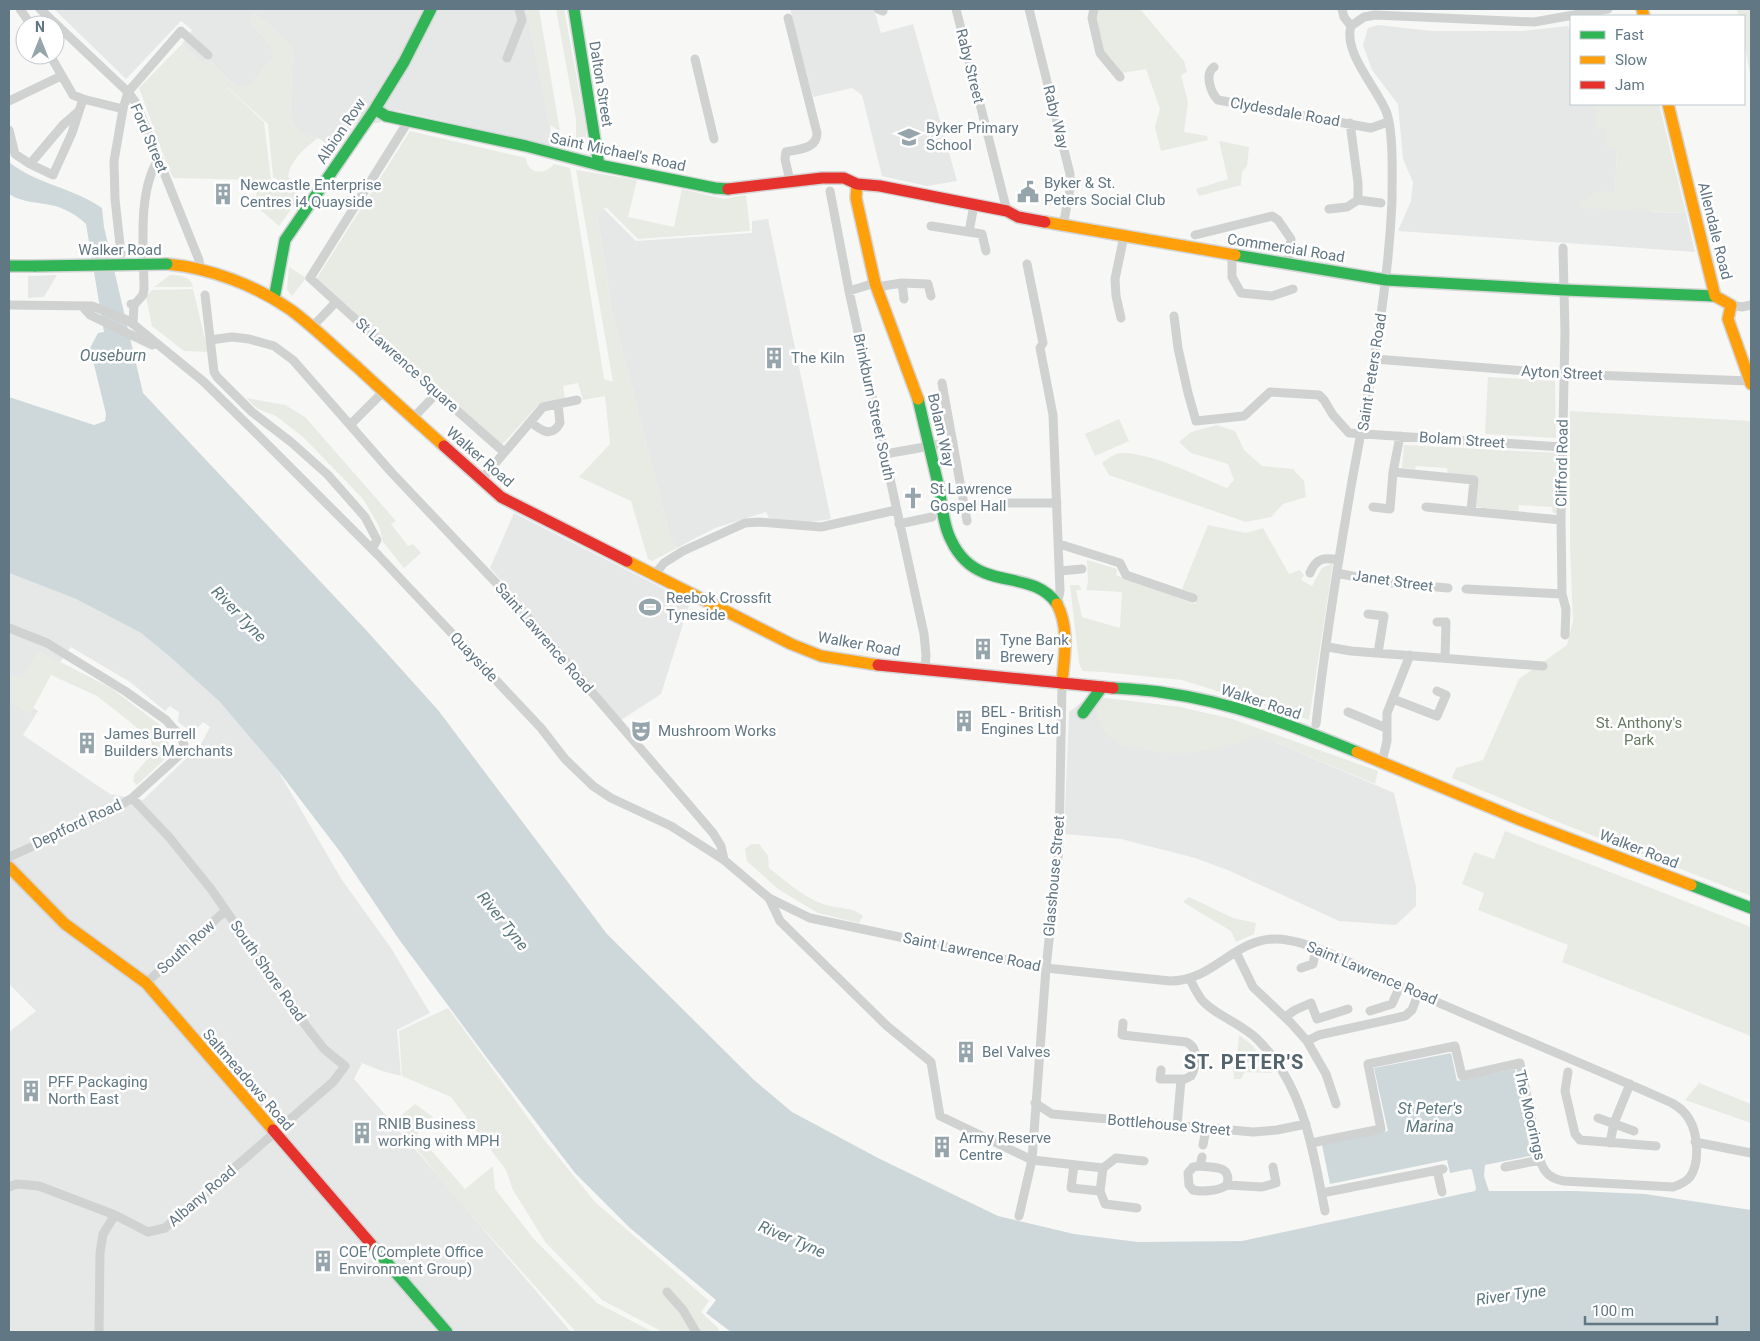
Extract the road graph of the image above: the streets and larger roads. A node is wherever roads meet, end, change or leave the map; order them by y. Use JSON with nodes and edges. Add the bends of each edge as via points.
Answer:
{"nodes":[{"id":1,"x":40,"y":9,"type":"edge"},
{"id":2,"x":431,"y":9,"type":"edge"},
{"id":3,"x":519,"y":9,"type":"edge"},
{"id":4,"x":574,"y":9,"type":"edge"},
{"id":5,"x":956,"y":9,"type":"edge"},
{"id":6,"x":1029,"y":9,"type":"edge"},
{"id":7,"x":1094,"y":9,"type":"edge"},
{"id":8,"x":1342,"y":9,"type":"edge"},
{"id":9,"x":1608,"y":9,"type":"edge"},
{"id":10,"x":1581,"y":12,"type":"edge"},
{"id":11,"x":788,"y":18,"type":"dead end"},
{"id":12,"x":1352,"y":26,"type":"junction"},
{"id":13,"x":208,"y":55,"type":"dead end"},
{"id":14,"x":507,"y":58,"type":"dead end"},
{"id":15,"x":695,"y":59,"type":"dead end"},
{"id":16,"x":55,"y":65,"type":"edge"},
{"id":17,"x":1214,"y":67,"type":"dead end"},
{"id":18,"x":61,"y":76,"type":"junction"},
{"id":19,"x":1120,"y":77,"type":"dead end"},
{"id":20,"x":128,"y":92,"type":"junction"},
{"id":21,"x":83,"y":99,"type":"junction"},
{"id":22,"x":9,"y":101,"type":"edge"},
{"id":23,"x":1668,"y":105,"type":"edge"},
{"id":24,"x":123,"y":109,"type":"junction"},
{"id":25,"x":375,"y":109,"type":"junction"},
{"id":26,"x":79,"y":111,"type":"junction"},
{"id":27,"x":409,"y":120,"type":"junction"},
{"id":28,"x":1388,"y":122,"type":"junction"},
{"id":29,"x":1350,"y":123,"type":"junction"},
{"id":30,"x":9,"y":130,"type":"edge"},
{"id":31,"x":714,"y":139,"type":"dead end"},
{"id":32,"x":158,"y":160,"type":"junction"},
{"id":33,"x":30,"y":164,"type":"junction"},
{"id":34,"x":599,"y":165,"type":"junction"},
{"id":35,"x":790,"y":181,"type":"junction"},
{"id":36,"x":857,"y":184,"type":"junction"},
{"id":37,"x":830,"y":191,"type":"dead end"},
{"id":38,"x":1358,"y":200,"type":"junction"},
{"id":39,"x":1381,"y":202,"type":"dead end"},
{"id":40,"x":974,"y":205,"type":"junction"},
{"id":41,"x":1329,"y":210,"type":"dead end"},
{"id":42,"x":1007,"y":211,"type":"junction"},
{"id":43,"x":931,"y":226,"type":"dead end"},
{"id":44,"x":1062,"y":226,"type":"junction"},
{"id":45,"x":969,"y":232,"type":"junction"},
{"id":46,"x":1195,"y":235,"type":"dead end"},
{"id":47,"x":1124,"y":236,"type":"junction"},
{"id":48,"x":1563,"y":248,"type":"dead end"},
{"id":49,"x":986,"y":251,"type":"dead end"},
{"id":50,"x":121,"y":254,"type":"dead end"},
{"id":51,"x":1232,"y":254,"type":"junction"},
{"id":52,"x":1288,"y":263,"type":"junction"},
{"id":53,"x":1027,"y":264,"type":"dead end"},
{"id":54,"x":9,"y":266,"type":"edge"},
{"id":55,"x":200,"y":270,"type":"junction"},
{"id":56,"x":1386,"y":280,"type":"junction"},
{"id":57,"x":902,"y":283,"type":"junction"},
{"id":58,"x":875,"y":285,"type":"junction"},
{"id":59,"x":1293,"y":289,"type":"dead end"},
{"id":60,"x":1564,"y":290,"type":"junction"},
{"id":61,"x":849,"y":291,"type":"junction"},
{"id":62,"x":205,"y":295,"type":"dead end"},
{"id":63,"x":931,"y":296,"type":"dead end"},
{"id":64,"x":1715,"y":296,"type":"junction"},
{"id":65,"x":274,"y":299,"type":"junction"},
{"id":66,"x":904,"y":299,"type":"dead end"},
{"id":67,"x":336,"y":302,"type":"junction"},
{"id":68,"x":9,"y":305,"type":"edge"},
{"id":69,"x":1731,"y":305,"type":"junction"},
{"id":70,"x":1751,"y":305,"type":"edge"},
{"id":71,"x":83,"y":307,"type":"junction"},
{"id":72,"x":1174,"y":316,"type":"dead end"},
{"id":73,"x":1121,"y":318,"type":"dead end"},
{"id":74,"x":130,"y":322,"type":"junction"},
{"id":75,"x":312,"y":328,"type":"junction"},
{"id":76,"x":210,"y":340,"type":"junction"},
{"id":77,"x":168,"y":353,"type":"junction"},
{"id":78,"x":1375,"y":359,"type":"junction"},
{"id":79,"x":1565,"y":374,"type":"junction"},
{"id":80,"x":942,"y":382,"type":"dead end"},
{"id":81,"x":1750,"y":383,"type":"edge"},
{"id":82,"x":383,"y":392,"type":"junction"},
{"id":83,"x":437,"y":394,"type":"junction"},
{"id":84,"x":577,"y":400,"type":"dead end"},
{"id":85,"x":558,"y":404,"type":"junction"},
{"id":86,"x":413,"y":418,"type":"junction"},
{"id":87,"x":531,"y":422,"type":"junction"},
{"id":88,"x":350,"y":425,"type":"junction"},
{"id":89,"x":1361,"y":434,"type":"junction"},
{"id":90,"x":1400,"y":436,"type":"junction"},
{"id":91,"x":953,"y":442,"type":"junction"},
{"id":92,"x":930,"y":446,"type":"junction"},
{"id":93,"x":1562,"y":448,"type":"junction"},
{"id":94,"x":504,"y":452,"type":"junction"},
{"id":95,"x":885,"y":454,"type":"junction"},
{"id":96,"x":1393,"y":472,"type":"junction"},
{"id":97,"x":480,"y":480,"type":"junction"},
{"id":98,"x":1057,"y":502,"type":"junction"},
{"id":99,"x":1004,"y":503,"type":"dead end"},
{"id":100,"x":1374,"y":507,"type":"dead end"},
{"id":101,"x":1426,"y":507,"type":"dead end"},
{"id":102,"x":896,"y":510,"type":"junction"},
{"id":103,"x":1471,"y":511,"type":"junction"},
{"id":104,"x":932,"y":518,"type":"dead end"},
{"id":105,"x":1561,"y":520,"type":"junction"},
{"id":106,"x":967,"y":521,"type":"dead end"},
{"id":107,"x":899,"y":524,"type":"junction"},
{"id":108,"x":1059,"y":544,"type":"junction"},
{"id":109,"x":372,"y":549,"type":"junction"},
{"id":110,"x":1339,"y":560,"type":"junction"},
{"id":111,"x":1082,"y":569,"type":"dead end"},
{"id":112,"x":1060,"y":571,"type":"junction"},
{"id":113,"x":1310,"y":573,"type":"dead end"},
{"id":114,"x":1337,"y":573,"type":"junction"},
{"id":115,"x":654,"y":574,"type":"junction"},
{"id":116,"x":1448,"y":588,"type":"dead end"},
{"id":117,"x":1466,"y":589,"type":"dead end"},
{"id":118,"x":1562,"y":594,"type":"junction"},
{"id":119,"x":1193,"y":598,"type":"dead end"},
{"id":120,"x":1057,"y":605,"type":"junction"},
{"id":121,"x":1368,"y":614,"type":"dead end"},
{"id":122,"x":1436,"y":622,"type":"dead end"},
{"id":123,"x":9,"y":628,"type":"edge"},
{"id":124,"x":1565,"y":635,"type":"dead end"},
{"id":125,"x":1328,"y":647,"type":"dead end"},
{"id":126,"x":1378,"y":653,"type":"junction"},
{"id":127,"x":1410,"y":656,"type":"junction"},
{"id":128,"x":1445,"y":658,"type":"junction"},
{"id":129,"x":1543,"y":666,"type":"dead end"},
{"id":130,"x":925,"y":670,"type":"junction"},
{"id":131,"x":1062,"y":684,"type":"junction"},
{"id":132,"x":1102,"y":687,"type":"junction"},
{"id":133,"x":1437,"y":691,"type":"dead end"},
{"id":134,"x":1393,"y":699,"type":"junction"},
{"id":135,"x":1348,"y":712,"type":"dead end"},
{"id":136,"x":1083,"y":713,"type":"dead end"},
{"id":137,"x":1316,"y":724,"type":"dead end"},
{"id":138,"x":1386,"y":728,"type":"junction"},
{"id":139,"x":1382,"y":762,"type":"junction"},
{"id":140,"x":132,"y":798,"type":"junction"},
{"id":141,"x":9,"y":857,"type":"edge"},
{"id":142,"x":724,"y":860,"type":"junction"},
{"id":143,"x":9,"y":867,"type":"edge"},
{"id":144,"x":769,"y":898,"type":"junction"},
{"id":145,"x":1751,"y":908,"type":"edge"},
{"id":146,"x":226,"y":910,"type":"junction"},
{"id":147,"x":810,"y":918,"type":"joint"},
{"id":148,"x":1316,"y":948,"type":"junction"},
{"id":149,"x":1236,"y":952,"type":"junction"},
{"id":150,"x":1046,"y":968,"type":"junction"},
{"id":151,"x":1301,"y":968,"type":"dead end"},
{"id":152,"x":1190,"y":979,"type":"junction"},
{"id":153,"x":146,"y":983,"type":"junction"},
{"id":154,"x":1400,"y":986,"type":"junction"},
{"id":155,"x":1418,"y":994,"type":"junction"},
{"id":156,"x":1348,"y":1009,"type":"dead end"},
{"id":157,"x":1370,"y":1011,"type":"dead end"},
{"id":158,"x":1285,"y":1017,"type":"junction"},
{"id":159,"x":1123,"y":1023,"type":"dead end"},
{"id":160,"x":1307,"y":1041,"type":"junction"},
{"id":161,"x":1161,"y":1070,"type":"dead end"},
{"id":162,"x":1568,"y":1072,"type":"dead end"},
{"id":163,"x":1181,"y":1080,"type":"junction"},
{"id":164,"x":1630,"y":1084,"type":"junction"},
{"id":165,"x":1035,"y":1103,"type":"junction"},
{"id":166,"x":1336,"y":1104,"type":"dead end"},
{"id":167,"x":1598,"y":1118,"type":"dead end"},
{"id":168,"x":1614,"y":1123,"type":"junction"},
{"id":169,"x":1306,"y":1124,"type":"junction"},
{"id":170,"x":1177,"y":1126,"type":"junction"},
{"id":171,"x":1206,"y":1129,"type":"junction"},
{"id":172,"x":1634,"y":1131,"type":"dead end"},
{"id":173,"x":274,"y":1132,"type":"junction"},
{"id":174,"x":1695,"y":1142,"type":"junction"},
{"id":175,"x":1311,"y":1143,"type":"junction"},
{"id":176,"x":1610,"y":1143,"type":"junction"},
{"id":177,"x":1203,"y":1146,"type":"dead end"},
{"id":178,"x":1656,"y":1146,"type":"dead end"},
{"id":179,"x":1751,"y":1153,"type":"edge"},
{"id":180,"x":1202,"y":1156,"type":"dead end"},
{"id":181,"x":1032,"y":1160,"type":"junction"},
{"id":182,"x":1540,"y":1160,"type":"junction"},
{"id":183,"x":1144,"y":1161,"type":"dead end"},
{"id":184,"x":1074,"y":1165,"type":"junction"},
{"id":185,"x":1200,"y":1166,"type":"junction"},
{"id":186,"x":1273,"y":1167,"type":"dead end"},
{"id":187,"x":1505,"y":1167,"type":"dead end"},
{"id":188,"x":1103,"y":1168,"type":"junction"},
{"id":189,"x":1226,"y":1185,"type":"junction"},
{"id":190,"x":9,"y":1186,"type":"edge"},
{"id":191,"x":1100,"y":1191,"type":"junction"},
{"id":192,"x":1442,"y":1192,"type":"dead end"},
{"id":193,"x":1322,"y":1193,"type":"junction"},
{"id":194,"x":1137,"y":1208,"type":"dead end"},
{"id":195,"x":1326,"y":1212,"type":"dead end"},
{"id":196,"x":115,"y":1215,"type":"junction"},
{"id":197,"x":1019,"y":1216,"type":"dead end"},
{"id":198,"x":667,"y":1292,"type":"dead end"},
{"id":199,"x":99,"y":1332,"type":"edge"},
{"id":200,"x":447,"y":1332,"type":"edge"},
{"id":201,"x":696,"y":1332,"type":"edge"}],
"edges":[{"from":1,"to":20,"type":"street","name":"Ford Street"},
{"from":2,"to":25,"type":"street","name":"Albion Row"},
{"from":3,"to":14,"type":"street","via":[[522,20]]},
{"from":4,"to":34,"type":"street","name":"Dalton Street"},
{"from":5,"to":42,"type":"street","name":"Raby Street"},
{"from":6,"to":44,"type":"street","name":"Raby Way","via":[[1070,174]]},
{"from":7,"to":19,"type":"street","via":[[1092,18],[1100,54]]},
{"from":8,"to":12,"type":"street"},
{"from":9,"to":10,"type":"street"},
{"from":10,"to":12,"type":"street","via":[[1534,22],[1375,15],[1364,17]]},
{"from":11,"to":35,"type":"street","via":[[817,133],[813,145],[786,152]]},
{"from":12,"to":28,"type":"street","name":"Saint Peters Road","via":[[1349,35],[1353,48],[1386,111]]},
{"from":13,"to":20,"type":"street","via":[[181,31]]},
{"from":15,"to":31,"type":"street"},
{"from":16,"to":18,"type":"street"},
{"from":17,"to":29,"type":"street","name":"Clydesdale Road","via":[[1208,74],[1213,95],[1218,100]]},
{"from":18,"to":21,"type":"street","via":[[73,95]]},
{"from":18,"to":22,"type":"street"},
{"from":20,"to":24,"type":"street"},
{"from":20,"to":32,"type":"street","name":"Ford Street","via":[[136,103]]},
{"from":21,"to":24,"type":"street"},
{"from":21,"to":26,"type":"street"},
{"from":23,"to":64,"type":"street","name":"Allendale Road"},
{"from":24,"to":50,"type":"street","via":[[114,161]]},
{"from":25,"to":27,"type":"street","name":"Saint Michael's Road","via":[[386,116]]},
{"from":25,"to":65,"type":"street","name":"Albion Row","via":[[286,240]]},
{"from":26,"to":33,"type":"street"},
{"from":26,"to":33,"type":"street","via":[[53,175]]},
{"from":27,"to":34,"type":"street","name":"Saint Michael's Road"},
{"from":27,"to":67,"type":"street","name":"St Lawrence Square","via":[[310,278]]},
{"from":28,"to":29,"type":"street","name":"Clydesdale Road","via":[[1371,128]]},
{"from":28,"to":56,"type":"street","name":"Saint Peters Road","via":[[1392,186]]},
{"from":29,"to":38,"type":"street"},
{"from":30,"to":33,"type":"street","via":[[15,154]]},
{"from":32,"to":55,"type":"street","name":"Ford Street","via":[[199,260]]},
{"from":32,"to":74,"type":"street","via":[[146,187],[143,295],[133,304]]},
{"from":34,"to":35,"type":"street","name":"Saint Michael's Road","via":[[715,188]]},
{"from":35,"to":36,"type":"street","name":"Saint Michael's Road","via":[[844,178]]},
{"from":36,"to":40,"type":"street","name":"Commercial Road"},
{"from":36,"to":58,"type":"street","name":"Bolam Way","via":[[856,198]]},
{"from":37,"to":61,"type":"street","name":"Brinkburn Street South"},
{"from":38,"to":39,"type":"street"},
{"from":38,"to":41,"type":"street"},
{"from":40,"to":42,"type":"street","name":"Commercial Road"},
{"from":40,"to":45,"type":"street"},
{"from":42,"to":44,"type":"street","name":"Commercial Road","via":[[1018,217]]},
{"from":43,"to":45,"type":"street"},
{"from":44,"to":47,"type":"street","name":"Commercial Road"},
{"from":45,"to":49,"type":"street","via":[[982,234]]},
{"from":46,"to":52,"type":"street","via":[[1272,216],[1292,239]]},
{"from":47,"to":51,"type":"street","name":"Commercial Road"},
{"from":47,"to":73,"type":"street","via":[[1114,279]]},
{"from":48,"to":60,"type":"street","name":"Clifford Road"},
{"from":51,"to":52,"type":"street","name":"Commercial Road"},
{"from":51,"to":59,"type":"street","via":[[1232,277],[1241,293],[1272,296]]},
{"from":52,"to":56,"type":"street","name":"Commercial Road"},
{"from":53,"to":98,"type":"street","via":[[1053,415]]},
{"from":54,"to":55,"type":"street","name":"Walker Road","bridge":true,"via":[[166,264]]},
{"from":55,"to":65,"type":"street","name":"Walker Road"},
{"from":56,"to":60,"type":"street","name":"Commercial Road"},
{"from":56,"to":78,"type":"street","name":"Saint Peters Road"},
{"from":57,"to":58,"type":"street"},
{"from":57,"to":63,"type":"street","via":[[928,284]]},
{"from":57,"to":66,"type":"street"},
{"from":58,"to":61,"type":"street"},
{"from":58,"to":92,"type":"street","name":"Bolam Way","via":[[916,388]]},
{"from":60,"to":64,"type":"street","name":"Commercial Road"},
{"from":60,"to":79,"type":"street","name":"Clifford Road"},
{"from":61,"to":95,"type":"street","name":"Brinkburn Street South"},
{"from":62,"to":76,"type":"street"},
{"from":64,"to":69,"type":"street","name":"Allendale Road"},
{"from":65,"to":75,"type":"street","name":"Walker Road"},
{"from":67,"to":75,"type":"street"},
{"from":67,"to":83,"type":"street","name":"St Lawrence Square"},
{"from":68,"to":71,"type":"street"},
{"from":69,"to":70,"type":"street"},
{"from":69,"to":81,"type":"street","via":[[1728,319]]},
{"from":71,"to":74,"type":"street","name":"Quayside","via":[[99,308]]},
{"from":71,"to":77,"type":"street","name":"Quayside","via":[[101,321]]},
{"from":72,"to":89,"type":"street","via":[[1178,348],[1196,421],[1244,416],[1270,392],[1319,395],[1350,433]]},
{"from":74,"to":77,"type":"street","name":"Quayside"},
{"from":75,"to":82,"type":"street","name":"Walker Road"},
{"from":76,"to":88,"type":"street","name":"Saint Lawrence Road","via":[[232,337],[274,346],[293,360]]},
{"from":76,"to":109,"type":"street","via":[[216,377],[252,412],[328,475],[365,517],[376,535]]},
{"from":77,"to":109,"type":"street","name":"Quayside","via":[[204,382]]},
{"from":78,"to":79,"type":"street","name":"Ayton Street"},
{"from":78,"to":89,"type":"street","name":"Saint Peters Road"},
{"from":79,"to":81,"type":"street","name":"Ayton Street"},
{"from":79,"to":93,"type":"street","name":"Clifford Road"},
{"from":80,"to":91,"type":"street"},
{"from":82,"to":86,"type":"street","name":"Walker Road"},
{"from":82,"to":88,"type":"street"},
{"from":83,"to":86,"type":"street"},
{"from":83,"to":94,"type":"street","name":"St Lawrence Square"},
{"from":84,"to":85,"type":"street"},
{"from":85,"to":87,"type":"street","via":[[543,407]]},
{"from":85,"to":87,"type":"street","via":[[560,422],[553,431],[540,430]]},
{"from":86,"to":97,"type":"street","name":"Walker Road"},
{"from":87,"to":94,"type":"street"},
{"from":88,"to":142,"type":"street","name":"Saint Lawrence Road","via":[[518,606],[713,833],[721,846]]},
{"from":89,"to":90,"type":"street","name":"Bolam Street"},
{"from":89,"to":110,"type":"street","name":"Saint Peters Road"},
{"from":90,"to":93,"type":"street","name":"Bolam Street"},
{"from":90,"to":96,"type":"street"},
{"from":91,"to":92,"type":"street"},
{"from":91,"to":106,"type":"street"},
{"from":92,"to":95,"type":"street"},
{"from":92,"to":120,"type":"street","name":"Bolam Way","via":[[948,534],[962,559],[984,573],[1032,584]]},
{"from":93,"to":105,"type":"street","name":"Clifford Road"},
{"from":94,"to":97,"type":"street"},
{"from":95,"to":102,"type":"street","name":"Brinkburn Street South"},
{"from":96,"to":100,"type":"street","via":[[1390,509]]},
{"from":96,"to":103,"type":"street","via":[[1474,480]]},
{"from":97,"to":115,"type":"street","name":"Walker Road","via":[[501,497]]},
{"from":98,"to":99,"type":"street"},
{"from":98,"to":108,"type":"street"},
{"from":101,"to":103,"type":"street"},
{"from":102,"to":107,"type":"street","name":"Brinkburn Street South"},
{"from":102,"to":115,"type":"street","via":[[815,527],[745,523],[683,551]]},
{"from":103,"to":105,"type":"street"},
{"from":104,"to":107,"type":"street"},
{"from":105,"to":118,"type":"street","name":"Clifford Road"},
{"from":107,"to":130,"type":"street","name":"Brinkburn Street South","via":[[924,634]]},
{"from":108,"to":112,"type":"street"},
{"from":108,"to":119,"type":"street","via":[[1120,563],[1126,575]]},
{"from":109,"to":142,"type":"street","name":"Quayside","via":[[593,786],[671,826]]},
{"from":110,"to":113,"type":"street","via":[[1325,558],[1313,564]]},
{"from":110,"to":114,"type":"street","name":"Saint Peters Road"},
{"from":111,"to":112,"type":"street"},
{"from":112,"to":120,"type":"street"},
{"from":114,"to":116,"type":"street","name":"Janet Street","via":[[1381,582]]},
{"from":114,"to":137,"type":"street","name":"Saint Peters Road"},
{"from":115,"to":130,"type":"street","name":"Walker Road","via":[[821,656]]},
{"from":117,"to":118,"type":"street"},
{"from":118,"to":124,"type":"street","name":"Clifford Road","via":[[1566,609]]},
{"from":120,"to":131,"type":"street","via":[[1064,625]]},
{"from":121,"to":126,"type":"street","via":[[1384,616]]},
{"from":122,"to":128,"type":"street","via":[[1446,622]]},
{"from":123,"to":140,"type":"street","name":"Deptford Road","via":[[47,643],[125,691],[166,720],[181,736],[184,745],[181,753]]},
{"from":125,"to":126,"type":"street"},
{"from":126,"to":127,"type":"street"},
{"from":127,"to":128,"type":"street"},
{"from":127,"to":134,"type":"street"},
{"from":128,"to":129,"type":"street"},
{"from":130,"to":131,"type":"street","name":"Walker Road"},
{"from":131,"to":132,"type":"street","name":"Walker Road"},
{"from":131,"to":150,"type":"street","name":"Glasshouse Street","via":[[1059,848]]},
{"from":132,"to":136,"type":"street"},
{"from":132,"to":139,"type":"street","name":"Walker Road","via":[[1206,700],[1256,714]]},
{"from":133,"to":134,"type":"street","via":[[1446,695],[1437,716]]},
{"from":134,"to":138,"type":"street","via":[[1387,713]]},
{"from":135,"to":138,"type":"street"},
{"from":138,"to":139,"type":"street","via":[[1387,741]]},
{"from":139,"to":145,"type":"street","name":"Walker Road"},
{"from":140,"to":141,"type":"street","name":"Deptford Road","via":[[111,811]]},
{"from":140,"to":146,"type":"street","name":"South Shore Road","via":[[169,837]]},
{"from":142,"to":144,"type":"street","name":"Quayside"},
{"from":143,"to":153,"type":"street","name":"Saltmeadows Road","via":[[65,924]]},
{"from":144,"to":147,"type":"street","name":"Quayside"},
{"from":144,"to":181,"type":"street","via":[[780,921],[887,1026],[931,1062],[940,1116]]},
{"from":146,"to":153,"type":"street","name":"South Row"},
{"from":146,"to":173,"type":"street","name":"South Shore Road","via":[[303,1022],[324,1049],[345,1066],[332,1082]]},
{"from":147,"to":150,"type":"street","name":"Saint Lawrence Road"},
{"from":148,"to":149,"type":"street","name":"Saint Lawrence Road","via":[[1270,939],[1249,944]]},
{"from":148,"to":151,"type":"street","via":[[1313,964]]},
{"from":148,"to":154,"type":"street","name":"Saint Lawrence Road"},
{"from":149,"to":152,"type":"street","name":"Saint Lawrence Road"},
{"from":149,"to":158,"type":"street","via":[[1252,987]]},
{"from":150,"to":152,"type":"street","name":"Saint Lawrence Road","via":[[1170,981]]},
{"from":150,"to":165,"type":"street","name":"Glasshouse Street"},
{"from":152,"to":169,"type":"street","via":[[1205,1002],[1247,1031],[1270,1054],[1290,1083]]},
{"from":153,"to":173,"type":"street","name":"Saltmeadows Road"},
{"from":154,"to":155,"type":"street","name":"Saint Lawrence Road"},
{"from":154,"to":157,"type":"street","via":[[1392,1004]]},
{"from":155,"to":160,"type":"street","via":[[1412,1010],[1405,1016],[1318,1035]]},
{"from":155,"to":164,"type":"street","name":"Saint Lawrence Road"},
{"from":156,"to":158,"type":"street","via":[[1317,1019],[1311,1003]]},
{"from":158,"to":160,"type":"street"},
{"from":159,"to":163,"type":"street","via":[[1122,1039],[1190,1044],[1195,1049],[1193,1073]]},
{"from":160,"to":166,"type":"street","via":[[1326,1074]]},
{"from":161,"to":163,"type":"street","via":[[1160,1079]]},
{"from":162,"to":176,"type":"street","via":[[1565,1091],[1577,1138]]},
{"from":163,"to":170,"type":"street"},
{"from":164,"to":168,"type":"street"},
{"from":164,"to":174,"type":"street","name":"Saint Lawrence Road","via":[[1682,1110],[1690,1120]]},
{"from":165,"to":170,"type":"street","name":"Bottlehouse Street","via":[[1052,1114]]},
{"from":165,"to":181,"type":"street","name":"Glasshouse Street"},
{"from":167,"to":168,"type":"street"},
{"from":168,"to":172,"type":"street"},
{"from":168,"to":176,"type":"street"},
{"from":169,"to":171,"type":"street","name":"Bottlehouse Street","via":[[1264,1132]]},
{"from":169,"to":175,"type":"street"},
{"from":170,"to":171,"type":"street","name":"Bottlehouse Street"},
{"from":171,"to":177,"type":"street"},
{"from":173,"to":196,"type":"street","name":"Albany Road","via":[[165,1228],[148,1232]]},
{"from":173,"to":200,"type":"street","name":"Saltmeadows Road"},
{"from":174,"to":179,"type":"street"},
{"from":174,"to":182,"type":"street","name":"The Moorings","via":[[1695,1163],[1691,1174],[1673,1187],[1558,1180],[1548,1176]]},
{"from":175,"to":182,"type":"street","name":"The Moorings","via":[[1382,1129],[1368,1064],[1455,1046],[1462,1076],[1520,1063]]},
{"from":175,"to":193,"type":"street"},
{"from":176,"to":178,"type":"street"},
{"from":180,"to":185,"type":"street"},
{"from":181,"to":184,"type":"street"},
{"from":181,"to":197,"type":"street","name":"Glasshouse Street"},
{"from":182,"to":187,"type":"street"},
{"from":183,"to":188,"type":"street","via":[[1116,1158]]},
{"from":184,"to":188,"type":"street"},
{"from":184,"to":191,"type":"street","via":[[1071,1188]]},
{"from":185,"to":189,"type":"street","via":[[1224,1170],[1228,1177]]},
{"from":185,"to":189,"type":"street","via":[[1193,1167],[1188,1173],[1193,1190]]},
{"from":186,"to":189,"type":"street","via":[[1276,1183],[1262,1187]]},
{"from":188,"to":191,"type":"street"},
{"from":190,"to":196,"type":"street","name":"Albany Road","via":[[40,1186]]},
{"from":191,"to":194,"type":"street","via":[[1104,1204]]},
{"from":192,"to":193,"type":"street","via":[[1440,1169]]},
{"from":193,"to":195,"type":"street"},
{"from":196,"to":199,"type":"street","via":[[103,1234],[100,1253]]},
{"from":198,"to":201,"type":"street"}]}
